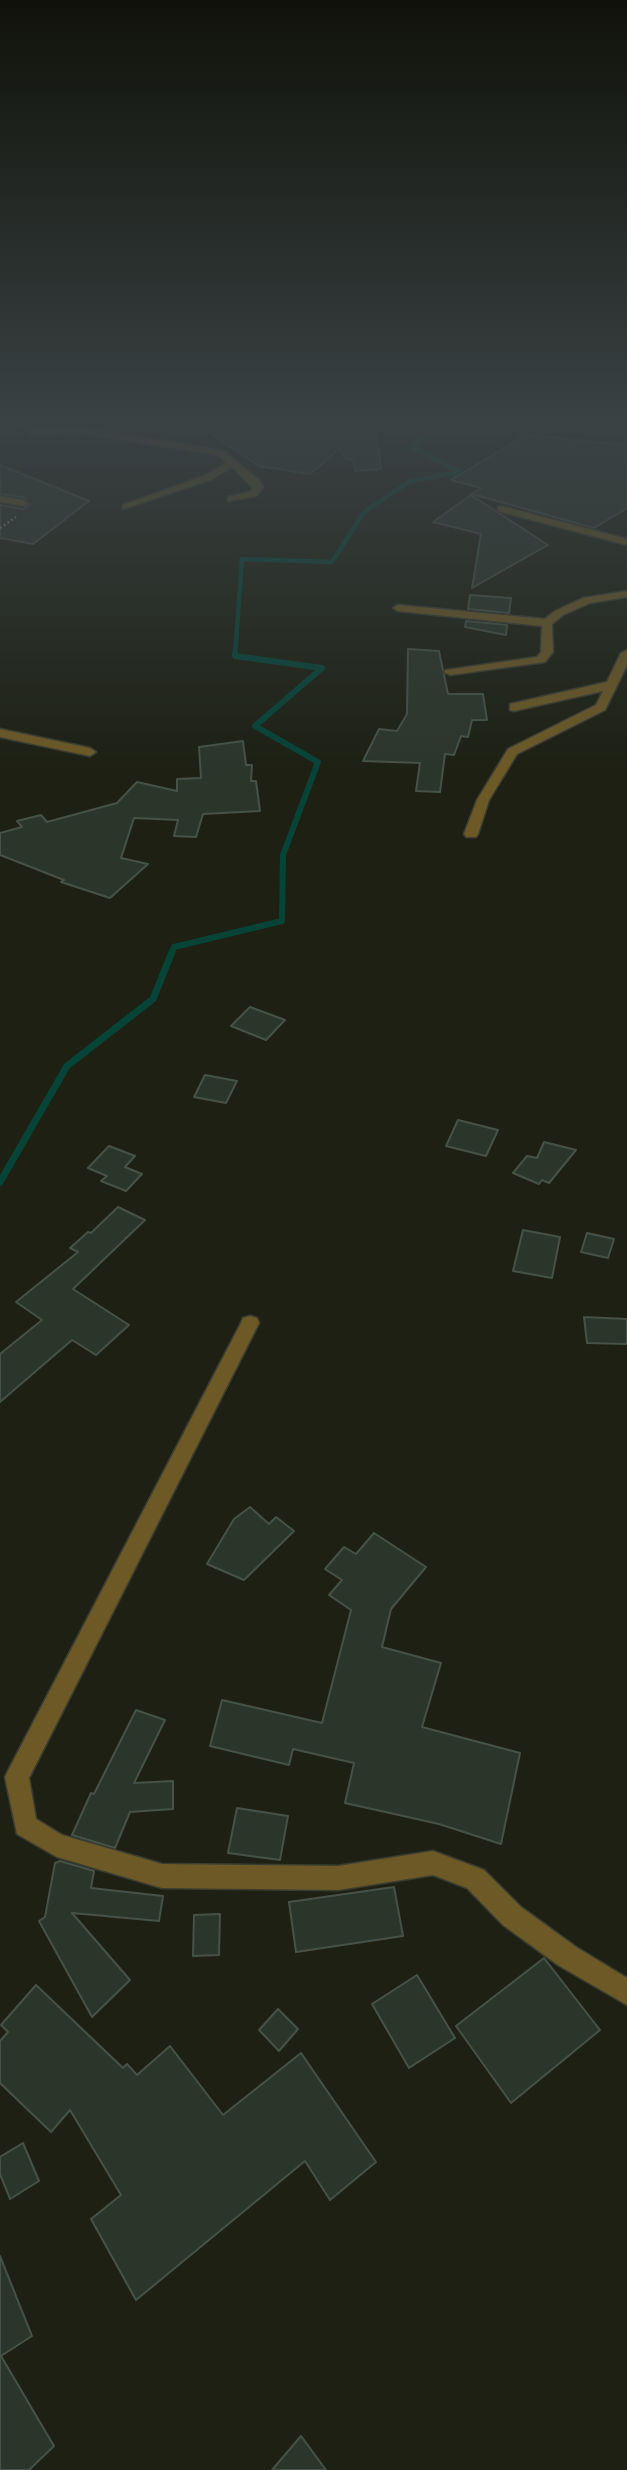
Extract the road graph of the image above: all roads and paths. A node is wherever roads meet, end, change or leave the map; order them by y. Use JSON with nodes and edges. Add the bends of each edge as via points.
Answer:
{"nodes":[{"id":1,"x":609,"y":537,"type":"edge"},
{"id":2,"x":627,"y":542,"type":"edge"},
{"id":3,"x":627,"y":594,"type":"edge"},
{"id":4,"x":398,"y":608,"type":"dead end"},
{"id":5,"x":547,"y":622,"type":"junction"},
{"id":6,"x":627,"y":653,"type":"edge"},
{"id":7,"x":450,"y":672,"type":"dead end"},
{"id":8,"x":613,"y":684,"type":"junction"},
{"id":9,"x":514,"y":707,"type":"dead end"},
{"id":10,"x":0,"y":733,"type":"edge"},
{"id":11,"x":90,"y":752,"type":"dead end"},
{"id":12,"x":471,"y":834,"type":"dead end"},
{"id":13,"x":250,"y":1323,"type":"dead end"},
{"id":14,"x":627,"y":1992,"type":"edge"}],
"edges":[{"from":1,"to":2,"type":"street"},
{"from":3,"to":5,"type":"street","via":[[587,600]]},
{"from":4,"to":5,"type":"street"},
{"from":5,"to":7,"type":"street","via":[[547,652],[541,660]]},
{"from":6,"to":8,"type":"street"},
{"from":8,"to":9,"type":"street"},
{"from":8,"to":12,"type":"street","via":[[601,707],[512,752],[483,800]]},
{"from":10,"to":11,"type":"street"},
{"from":13,"to":14,"type":"street","via":[[17,1777],[25,1826],[57,1845],[162,1876],[338,1878],[433,1863],[475,1879],[512,1916]]}]}
